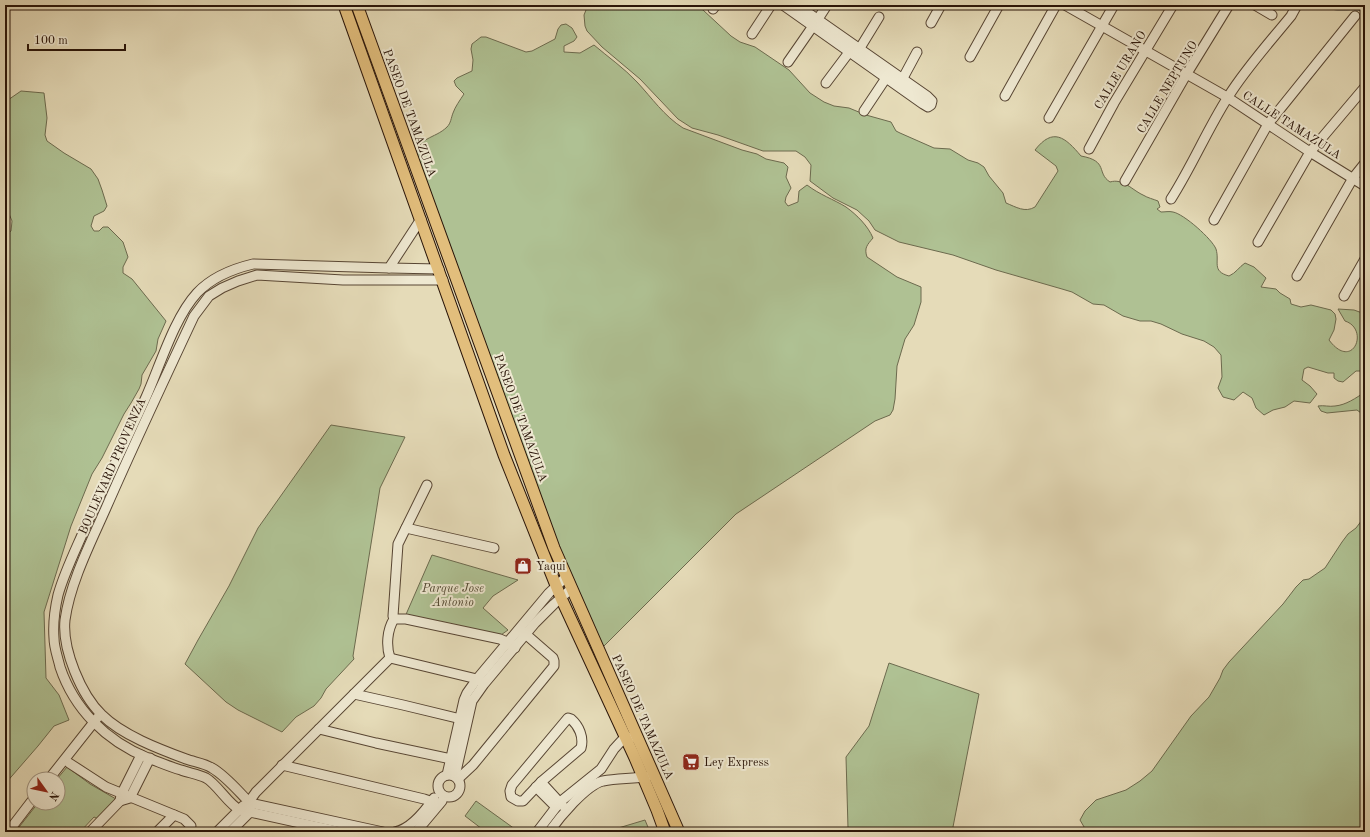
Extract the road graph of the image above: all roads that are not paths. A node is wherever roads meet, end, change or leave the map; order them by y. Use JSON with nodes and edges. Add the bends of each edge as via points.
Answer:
{"nodes":[{"id":1,"x":344,"y":5,"type":"edge"},
{"id":2,"x":357,"y":5,"type":"edge"},
{"id":3,"x":771,"y":5,"type":"edge"},
{"id":4,"x":783,"y":5,"type":"edge"},
{"id":5,"x":797,"y":5,"type":"edge"},
{"id":6,"x":827,"y":5,"type":"edge"},
{"id":7,"x":941,"y":5,"type":"edge"},
{"id":8,"x":999,"y":5,"type":"edge"},
{"id":9,"x":1056,"y":5,"type":"edge"},
{"id":10,"x":1065,"y":5,"type":"edge"},
{"id":11,"x":1114,"y":5,"type":"edge"},
{"id":12,"x":1173,"y":5,"type":"edge"},
{"id":13,"x":1229,"y":5,"type":"edge"},
{"id":14,"x":1255,"y":5,"type":"edge"},
{"id":15,"x":1298,"y":5,"type":"edge"},
{"id":16,"x":1272,"y":15,"type":"dead end"},
{"id":17,"x":1355,"y":16,"type":"dead end"},
{"id":18,"x":879,"y":17,"type":"dead end"},
{"id":19,"x":816,"y":23,"type":"junction"},
{"id":20,"x":931,"y":23,"type":"dead end"},
{"id":21,"x":1102,"y":25,"type":"junction"},
{"id":22,"x":752,"y":34,"type":"dead end"},
{"id":23,"x":860,"y":48,"type":"junction"},
{"id":24,"x":1145,"y":50,"type":"junction"},
{"id":25,"x":850,"y":51,"type":"junction"},
{"id":26,"x":917,"y":52,"type":"dead end"},
{"id":27,"x":970,"y":57,"type":"dead end"},
{"id":28,"x":788,"y":62,"type":"dead end"},
{"id":29,"x":880,"y":68,"type":"junction"},
{"id":30,"x":1186,"y":75,"type":"junction"},
{"id":31,"x":886,"y":78,"type":"junction"},
{"id":32,"x":903,"y":78,"type":"junction"},
{"id":33,"x":826,"y":83,"type":"dead end"},
{"id":34,"x":1365,"y":87,"type":"edge"},
{"id":35,"x":1005,"y":96,"type":"dead end"},
{"id":36,"x":1227,"y":98,"type":"junction"},
{"id":37,"x":864,"y":111,"type":"dead end"},
{"id":38,"x":1049,"y":118,"type":"dead end"},
{"id":39,"x":1268,"y":124,"type":"junction"},
{"id":40,"x":1089,"y":148,"type":"dead end"},
{"id":41,"x":1310,"y":152,"type":"junction"},
{"id":42,"x":1365,"y":163,"type":"edge"},
{"id":43,"x":1353,"y":178,"type":"junction"},
{"id":44,"x":1125,"y":181,"type":"dead end"},
{"id":45,"x":1365,"y":186,"type":"edge"},
{"id":46,"x":1171,"y":199,"type":"dead end"},
{"id":47,"x":421,"y":219,"type":"junction"},
{"id":48,"x":1214,"y":220,"type":"dead end"},
{"id":49,"x":1258,"y":242,"type":"dead end"},
{"id":50,"x":1365,"y":259,"type":"edge"},
{"id":51,"x":301,"y":265,"type":"junction"},
{"id":52,"x":390,"y":268,"type":"junction"},
{"id":53,"x":439,"y":269,"type":"junction"},
{"id":54,"x":1297,"y":276,"type":"dead end"},
{"id":55,"x":300,"y":278,"type":"junction"},
{"id":56,"x":443,"y":280,"type":"junction"},
{"id":57,"x":1344,"y":296,"type":"dead end"},
{"id":58,"x":154,"y":377,"type":"junction"},
{"id":59,"x":164,"y":380,"type":"junction"},
{"id":60,"x":427,"y":485,"type":"dead end"},
{"id":61,"x":406,"y":528,"type":"junction"},
{"id":62,"x":494,"y":548,"type":"dead end"},
{"id":63,"x":72,"y":559,"type":"junction"},
{"id":64,"x":83,"y":563,"type":"junction"},
{"id":65,"x":566,"y":577,"type":"junction"},
{"id":66,"x":556,"y":586,"type":"junction"},
{"id":67,"x":571,"y":589,"type":"junction"},
{"id":68,"x":560,"y":598,"type":"junction"},
{"id":69,"x":394,"y":619,"type":"junction"},
{"id":70,"x":522,"y":632,"type":"junction"},
{"id":71,"x":511,"y":645,"type":"junction"},
{"id":72,"x":390,"y":658,"type":"junction"},
{"id":73,"x":480,"y":682,"type":"junction"},
{"id":74,"x":354,"y":694,"type":"junction"},
{"id":75,"x":100,"y":714,"type":"junction"},
{"id":76,"x":463,"y":720,"type":"junction"},
{"id":77,"x":94,"y":722,"type":"junction"},
{"id":78,"x":319,"y":729,"type":"junction"},
{"id":79,"x":625,"y":737,"type":"junction"},
{"id":80,"x":638,"y":739,"type":"junction"},
{"id":81,"x":145,"y":757,"type":"junction"},
{"id":82,"x":186,"y":759,"type":"junction"},
{"id":83,"x":451,"y":759,"type":"junction"},
{"id":84,"x":69,"y":763,"type":"dead end"},
{"id":85,"x":282,"y":765,"type":"junction"},
{"id":86,"x":601,"y":769,"type":"junction"},
{"id":87,"x":55,"y":771,"type":"edge"},
{"id":88,"x":183,"y":771,"type":"junction"},
{"id":89,"x":655,"y":775,"type":"junction"},
{"id":90,"x":453,"y":777,"type":"junction"},
{"id":91,"x":642,"y":777,"type":"junction"},
{"id":92,"x":607,"y":781,"type":"junction"},
{"id":93,"x":538,"y":784,"type":"junction"},
{"id":94,"x":583,"y":789,"type":"junction"},
{"id":95,"x":121,"y":798,"type":"junction"},
{"id":96,"x":130,"y":798,"type":"junction"},
{"id":97,"x":438,"y":799,"type":"junction"},
{"id":98,"x":557,"y":804,"type":"junction"},
{"id":99,"x":250,"y":807,"type":"junction"},
{"id":100,"x":26,"y":808,"type":"edge"},
{"id":101,"x":239,"y":810,"type":"junction"},
{"id":102,"x":565,"y":812,"type":"junction"},
{"id":103,"x":174,"y":815,"type":"junction"},
{"id":104,"x":319,"y":817,"type":"junction"},
{"id":105,"x":191,"y":826,"type":"dead end"},
{"id":106,"x":311,"y":829,"type":"edge"},
{"id":107,"x":8,"y":832,"type":"edge"},
{"id":108,"x":90,"y":832,"type":"edge"},
{"id":109,"x":157,"y":832,"type":"edge"},
{"id":110,"x":218,"y":832,"type":"edge"},
{"id":111,"x":230,"y":832,"type":"edge"},
{"id":112,"x":341,"y":832,"type":"edge"},
{"id":113,"x":382,"y":832,"type":"edge"},
{"id":114,"x":395,"y":832,"type":"edge"},
{"id":115,"x":416,"y":832,"type":"edge"},
{"id":116,"x":537,"y":832,"type":"edge"},
{"id":117,"x":549,"y":832,"type":"edge"},
{"id":118,"x":665,"y":832,"type":"edge"},
{"id":119,"x":679,"y":832,"type":"edge"}],
"edges":[{"from":1,"to":47,"type":"main road","name":"PASEO DE TAMAZULA"},
{"from":2,"to":65,"type":"main road","name":"PASEO DE TAMAZULA"},
{"from":3,"to":22,"type":"street"},
{"from":4,"to":19,"type":"street"},
{"from":5,"to":19,"type":"street"},
{"from":6,"to":19,"type":"street"},
{"from":7,"to":20,"type":"street"},
{"from":8,"to":27,"type":"street"},
{"from":9,"to":35,"type":"street"},
{"from":10,"to":21,"type":"street","name":"CALLE TAMAZULA"},
{"from":11,"to":21,"type":"street"},
{"from":12,"to":24,"type":"street","name":"CALLE URANO"},
{"from":13,"to":30,"type":"street","name":"CALLE NEPTUNO"},
{"from":14,"to":16,"type":"street"},
{"from":15,"to":36,"type":"street"},
{"from":17,"to":39,"type":"street"},
{"from":18,"to":23,"type":"street"},
{"from":19,"to":23,"type":"street"},
{"from":19,"to":25,"type":"street"},
{"from":19,"to":28,"type":"street"},
{"from":21,"to":24,"type":"street","name":"CALLE TAMAZULA"},
{"from":21,"to":38,"type":"street"},
{"from":23,"to":29,"type":"street"},
{"from":24,"to":30,"type":"street","name":"CALLE TAMAZULA"},
{"from":24,"to":40,"type":"street","name":"CALLE URANO"},
{"from":25,"to":29,"type":"street"},
{"from":25,"to":33,"type":"street"},
{"from":26,"to":32,"type":"street"},
{"from":29,"to":31,"type":"street"},
{"from":29,"to":32,"type":"street"},
{"from":30,"to":36,"type":"street","name":"CALLE TAMAZULA"},
{"from":30,"to":44,"type":"street","name":"CALLE NEPTUNO"},
{"from":31,"to":32,"type":"street","via":[[926,106],[930,106],[931,99]]},
{"from":31,"to":37,"type":"street"},
{"from":34,"to":41,"type":"street"},
{"from":36,"to":39,"type":"street","name":"CALLE TAMAZULA"},
{"from":36,"to":46,"type":"street"},
{"from":39,"to":41,"type":"street","name":"CALLE TAMAZULA"},
{"from":39,"to":48,"type":"street"},
{"from":41,"to":43,"type":"street","name":"CALLE TAMAZULA"},
{"from":41,"to":49,"type":"street"},
{"from":42,"to":43,"type":"street"},
{"from":43,"to":45,"type":"street","name":"CALLE TAMAZULA"},
{"from":43,"to":54,"type":"street"},
{"from":47,"to":52,"type":"street"},
{"from":47,"to":53,"type":"main road","name":"PASEO DE TAMAZULA"},
{"from":50,"to":57,"type":"street"},
{"from":51,"to":52,"type":"street","name":"BOULEVARD PROVENZA"},
{"from":51,"to":55,"type":"street"},
{"from":51,"to":58,"type":"street","name":"BOULEVARD PROVENZA","via":[[253,264],[237,268],[208,282],[186,306]]},
{"from":52,"to":53,"type":"street","name":"BOULEVARD PROVENZA"},
{"from":53,"to":56,"type":"main road","name":"PASEO DE TAMAZULA"},
{"from":55,"to":56,"type":"street","name":"BOULEVARD PROVENZA"},
{"from":55,"to":59,"type":"street","name":"BOULEVARD PROVENZA","via":[[257,275],[222,288],[209,296],[194,316]]},
{"from":56,"to":66,"type":"main road","name":"PASEO DE TAMAZULA","via":[[504,455]]},
{"from":58,"to":59,"type":"street"},
{"from":58,"to":63,"type":"street","name":"BOULEVARD PROVENZA"},
{"from":59,"to":64,"type":"street","name":"BOULEVARD PROVENZA"},
{"from":60,"to":61,"type":"street"},
{"from":61,"to":62,"type":"street"},
{"from":61,"to":69,"type":"street","via":[[397,547]]},
{"from":63,"to":64,"type":"street"},
{"from":63,"to":77,"type":"street","name":"BOULEVARD PROVENZA","via":[[58,596],[54,639],[60,665],[71,693]]},
{"from":64,"to":75,"type":"street","name":"BOULEVARD PROVENZA","via":[[70,597],[65,622],[67,641],[74,672],[84,692]]},
{"from":65,"to":66,"type":"street"},
{"from":65,"to":67,"type":"main road","name":"PASEO DE TAMAZULA"},
{"from":66,"to":68,"type":"main road","name":"PASEO DE TAMAZULA"},
{"from":66,"to":70,"type":"street"},
{"from":67,"to":68,"type":"street"},
{"from":67,"to":80,"type":"main road","name":"PASEO DE TAMAZULA"},
{"from":68,"to":70,"type":"street"},
{"from":68,"to":79,"type":"main road","name":"PASEO DE TAMAZULA"},
{"from":69,"to":71,"type":"street","via":[[406,619],[500,639]]},
{"from":69,"to":72,"type":"street","via":[[389,630]]},
{"from":70,"to":71,"type":"street"},
{"from":70,"to":90,"type":"street","via":[[553,658],[554,666],[473,765]]},
{"from":71,"to":73,"type":"street"},
{"from":72,"to":73,"type":"street"},
{"from":72,"to":74,"type":"street"},
{"from":73,"to":76,"type":"street","via":[[464,700]]},
{"from":74,"to":76,"type":"street"},
{"from":74,"to":78,"type":"street"},
{"from":75,"to":77,"type":"street"},
{"from":75,"to":82,"type":"street","name":"BOULEVARD PROVENZA","via":[[122,730]]},
{"from":76,"to":83,"type":"street"},
{"from":76,"to":90,"type":"street"},
{"from":77,"to":81,"type":"street","name":"BOULEVARD PROVENZA","via":[[116,741]]},
{"from":77,"to":87,"type":"street"},
{"from":78,"to":83,"type":"street"},
{"from":78,"to":85,"type":"street"},
{"from":79,"to":80,"type":"street"},
{"from":79,"to":86,"type":"street"},
{"from":79,"to":91,"type":"main road","name":"PASEO DE TAMAZULA"},
{"from":80,"to":89,"type":"main road","name":"PASEO DE TAMAZULA"},
{"from":81,"to":88,"type":"street","name":"BOULEVARD PROVENZA"},
{"from":81,"to":95,"type":"street"},
{"from":81,"to":96,"type":"street"},
{"from":82,"to":88,"type":"street"},
{"from":82,"to":99,"type":"street","name":"BOULEVARD PROVENZA","via":[[211,767],[221,774]]},
{"from":83,"to":90,"type":"street"},
{"from":84,"to":95,"type":"street"},
{"from":85,"to":97,"type":"street"},
{"from":85,"to":99,"type":"street","via":[[253,796]]},
{"from":86,"to":92,"type":"street"},
{"from":86,"to":94,"type":"street"},
{"from":88,"to":101,"type":"street","name":"BOULEVARD PROVENZA","via":[[205,777]]},
{"from":89,"to":91,"type":"street"},
{"from":89,"to":119,"type":"main road","name":"PASEO DE TAMAZULA"},
{"from":90,"to":97,"type":"street","via":[[443,776],[438,781]]},
{"from":90,"to":97,"type":"street","via":[[460,786],[458,793],[452,797]]},
{"from":91,"to":92,"type":"street"},
{"from":91,"to":118,"type":"main road","name":"PASEO DE TAMAZULA"},
{"from":92,"to":94,"type":"street"},
{"from":93,"to":93,"type":"street","via":[[581,748],[583,739],[571,719],[565,720],[512,785],[510,795],[518,801],[523,801]]},
{"from":93,"to":98,"type":"street"},
{"from":94,"to":98,"type":"street"},
{"from":94,"to":102,"type":"street"},
{"from":95,"to":96,"type":"street"},
{"from":95,"to":108,"type":"street"},
{"from":96,"to":103,"type":"street"},
{"from":97,"to":114,"type":"street","via":[[405,829]]},
{"from":97,"to":115,"type":"street"},
{"from":98,"to":102,"type":"street"},
{"from":98,"to":116,"type":"street"},
{"from":99,"to":101,"type":"street","via":[[243,806]]},
{"from":99,"to":104,"type":"street"},
{"from":99,"to":106,"type":"street"},
{"from":99,"to":111,"type":"street"},
{"from":100,"to":107,"type":"street"},
{"from":101,"to":110,"type":"street"},
{"from":102,"to":117,"type":"street"},
{"from":103,"to":105,"type":"street","via":[[184,819]]},
{"from":103,"to":109,"type":"street"},
{"from":104,"to":106,"type":"street"},
{"from":104,"to":113,"type":"street"},
{"from":106,"to":112,"type":"street"}]}
